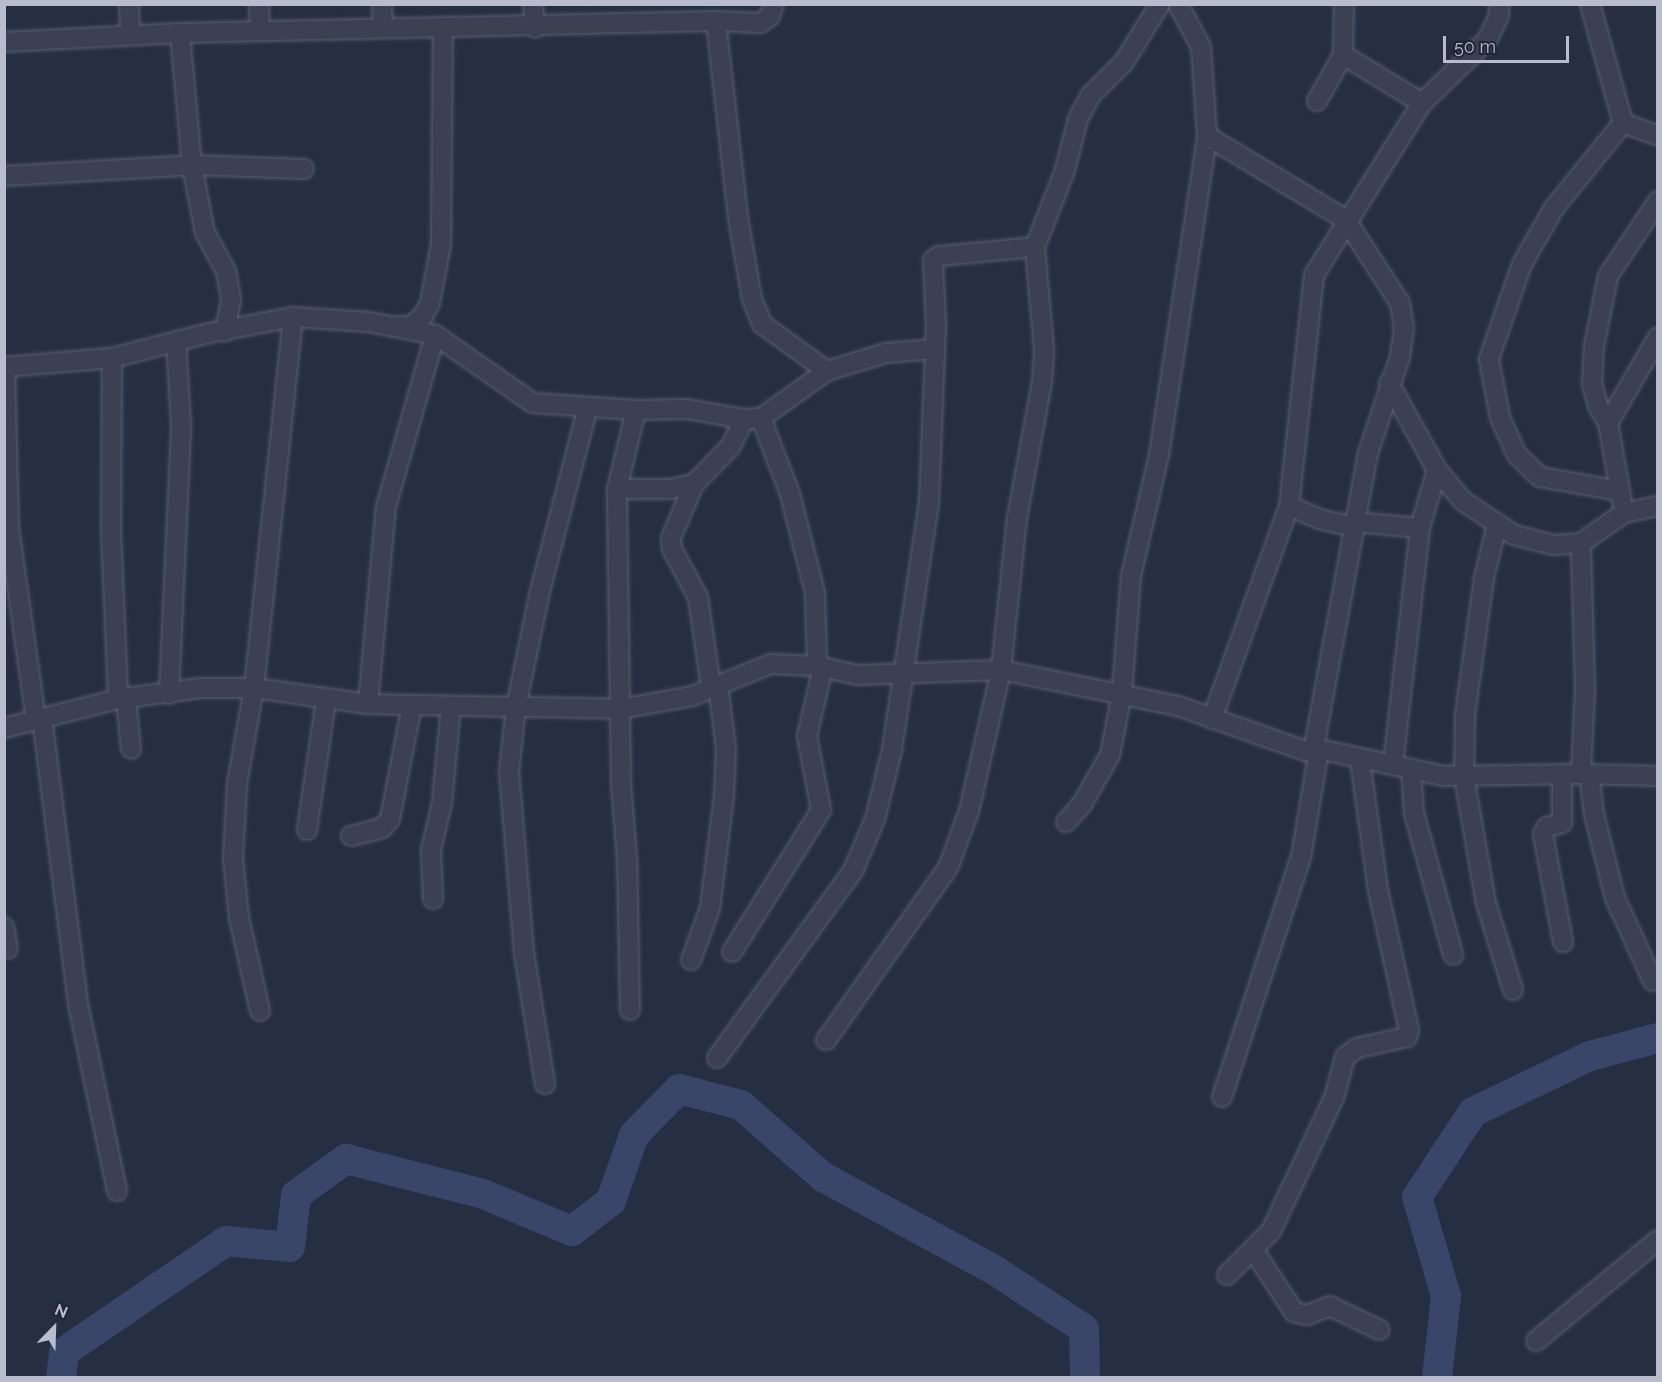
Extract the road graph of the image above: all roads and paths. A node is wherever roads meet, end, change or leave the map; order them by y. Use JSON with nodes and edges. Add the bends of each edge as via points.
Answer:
{"nodes":[{"id":1,"x":129,"y":4,"type":"edge"},
{"id":2,"x":259,"y":4,"type":"edge"},
{"id":3,"x":382,"y":4,"type":"edge"},
{"id":4,"x":533,"y":4,"type":"edge"},
{"id":5,"x":774,"y":4,"type":"edge"},
{"id":6,"x":1160,"y":4,"type":"edge"},
{"id":7,"x":1178,"y":4,"type":"edge"},
{"id":8,"x":1344,"y":4,"type":"edge"},
{"id":9,"x":1499,"y":4,"type":"edge"},
{"id":10,"x":1590,"y":4,"type":"edge"},
{"id":11,"x":673,"y":12,"type":"edge"},
{"id":12,"x":716,"y":21,"type":"junction"},
{"id":13,"x":383,"y":28,"type":"junction"},
{"id":14,"x":443,"y":28,"type":"junction"},
{"id":15,"x":535,"y":28,"type":"junction"},
{"id":16,"x":260,"y":31,"type":"junction"},
{"id":17,"x":180,"y":33,"type":"junction"},
{"id":18,"x":130,"y":35,"type":"junction"},
{"id":19,"x":4,"y":42,"type":"edge"},
{"id":20,"x":1343,"y":55,"type":"junction"},
{"id":21,"x":1317,"y":101,"type":"dead end"},
{"id":22,"x":1422,"y":103,"type":"junction"},
{"id":23,"x":1623,"y":123,"type":"junction"},
{"id":24,"x":1207,"y":136,"type":"junction"},
{"id":25,"x":1658,"y":136,"type":"edge"},
{"id":26,"x":192,"y":165,"type":"junction"},
{"id":27,"x":304,"y":169,"type":"dead end"},
{"id":28,"x":4,"y":176,"type":"edge"},
{"id":29,"x":1658,"y":201,"type":"edge"},
{"id":30,"x":1346,"y":220,"type":"junction"},
{"id":31,"x":1035,"y":247,"type":"junction"},
{"id":32,"x":293,"y":317,"type":"junction"},
{"id":33,"x":388,"y":326,"type":"junction"},
{"id":34,"x":225,"y":331,"type":"junction"},
{"id":35,"x":435,"y":335,"type":"junction"},
{"id":36,"x":1658,"y":337,"type":"edge"},
{"id":37,"x":176,"y":342,"type":"junction"},
{"id":38,"x":934,"y":350,"type":"junction"},
{"id":39,"x":112,"y":358,"type":"junction"},
{"id":40,"x":5,"y":367,"type":"edge"},
{"id":41,"x":827,"y":371,"type":"junction"},
{"id":42,"x":1389,"y":383,"type":"junction"},
{"id":43,"x":588,"y":407,"type":"junction"},
{"id":44,"x":636,"y":410,"type":"junction"},
{"id":45,"x":752,"y":418,"type":"junction"},
{"id":46,"x":1608,"y":423,"type":"junction"},
{"id":47,"x":1437,"y":470,"type":"junction"},
{"id":48,"x":694,"y":484,"type":"junction"},
{"id":49,"x":617,"y":489,"type":"junction"},
{"id":50,"x":1619,"y":491,"type":"junction"},
{"id":51,"x":1289,"y":506,"type":"junction"},
{"id":52,"x":1658,"y":506,"type":"edge"},
{"id":53,"x":1624,"y":513,"type":"junction"},
{"id":54,"x":1354,"y":525,"type":"junction"},
{"id":55,"x":1497,"y":525,"type":"junction"},
{"id":56,"x":1420,"y":528,"type":"junction"},
{"id":57,"x":1581,"y":543,"type":"junction"},
{"id":58,"x":820,"y":667,"type":"junction"},
{"id":59,"x":1001,"y":670,"type":"junction"},
{"id":60,"x":901,"y":673,"type":"junction"},
{"id":61,"x":715,"y":686,"type":"junction"},
{"id":62,"x":254,"y":688,"type":"junction"},
{"id":63,"x":1122,"y":693,"type":"junction"},
{"id":64,"x":169,"y":694,"type":"junction"},
{"id":65,"x":122,"y":699,"type":"junction"},
{"id":66,"x":326,"y":699,"type":"junction"},
{"id":67,"x":368,"y":704,"type":"junction"},
{"id":68,"x":412,"y":705,"type":"junction"},
{"id":69,"x":451,"y":706,"type":"junction"},
{"id":70,"x":516,"y":707,"type":"junction"},
{"id":71,"x":620,"y":709,"type":"junction"},
{"id":72,"x":39,"y":719,"type":"junction"},
{"id":73,"x":1212,"y":719,"type":"junction"},
{"id":74,"x":4,"y":728,"type":"edge"},
{"id":75,"x":131,"y":749,"type":"dead end"},
{"id":76,"x":1316,"y":749,"type":"junction"},
{"id":77,"x":1360,"y":761,"type":"junction"},
{"id":78,"x":1402,"y":767,"type":"junction"},
{"id":79,"x":1562,"y":774,"type":"junction"},
{"id":80,"x":1585,"y":774,"type":"junction"},
{"id":81,"x":1464,"y":776,"type":"junction"},
{"id":82,"x":1658,"y":776,"type":"edge"},
{"id":83,"x":1066,"y":822,"type":"dead end"},
{"id":84,"x":307,"y":830,"type":"dead end"},
{"id":85,"x":351,"y":836,"type":"dead end"},
{"id":86,"x":433,"y":899,"type":"dead end"},
{"id":87,"x":4,"y":927,"type":"edge"},
{"id":88,"x":1563,"y":942,"type":"dead end"},
{"id":89,"x":8,"y":949,"type":"dead end"},
{"id":90,"x":732,"y":952,"type":"dead end"},
{"id":91,"x":1454,"y":956,"type":"dead end"},
{"id":92,"x":691,"y":960,"type":"dead end"},
{"id":93,"x":1653,"y":981,"type":"dead end"},
{"id":94,"x":1513,"y":990,"type":"dead end"},
{"id":95,"x":630,"y":1010,"type":"dead end"},
{"id":96,"x":260,"y":1011,"type":"dead end"},
{"id":97,"x":826,"y":1040,"type":"dead end"},
{"id":98,"x":717,"y":1058,"type":"dead end"},
{"id":99,"x":545,"y":1084,"type":"dead end"},
{"id":100,"x":1222,"y":1097,"type":"dead end"},
{"id":101,"x":117,"y":1191,"type":"dead end"},
{"id":102,"x":1658,"y":1240,"type":"edge"},
{"id":103,"x":1254,"y":1251,"type":"junction"},
{"id":104,"x":1227,"y":1275,"type":"dead end"},
{"id":105,"x":1380,"y":1330,"type":"dead end"},
{"id":106,"x":1536,"y":1341,"type":"dead end"}],
"edges":[{"from":1,"to":18,"type":"street"},
{"from":2,"to":16,"type":"street"},
{"from":3,"to":13,"type":"street"},
{"from":4,"to":15,"type":"street"},
{"from":5,"to":12,"type":"street","via":[[770,16],[761,23]]},
{"from":6,"to":31,"type":"street","via":[[1124,62],[1090,96],[1078,119],[1065,170]]},
{"from":7,"to":24,"type":"street","via":[[1201,47]]},
{"from":8,"to":20,"type":"street"},
{"from":9,"to":22,"type":"street","via":[[1499,15],[1488,39]]},
{"from":10,"to":23,"type":"street"},
{"from":11,"to":12,"type":"street"},
{"from":11,"to":15,"type":"street"},
{"from":12,"to":41,"type":"street","via":[[752,299],[762,324]]},
{"from":13,"to":14,"type":"street"},
{"from":13,"to":16,"type":"street"},
{"from":14,"to":15,"type":"street"},
{"from":14,"to":33,"type":"street","via":[[444,219],[437,266],[430,303],[423,316],[411,326]]},
{"from":16,"to":17,"type":"street"},
{"from":17,"to":18,"type":"street"},
{"from":17,"to":26,"type":"street"},
{"from":18,"to":19,"type":"street"},
{"from":20,"to":21,"type":"street"},
{"from":20,"to":22,"type":"street"},
{"from":22,"to":30,"type":"street"},
{"from":23,"to":25,"type":"street"},
{"from":23,"to":50,"type":"street","via":[[1549,217],[1522,264],[1489,359],[1500,418],[1517,456],[1540,477]]},
{"from":24,"to":30,"type":"street"},
{"from":24,"to":63,"type":"street","via":[[1159,455],[1131,576]]},
{"from":26,"to":27,"type":"street"},
{"from":26,"to":28,"type":"street"},
{"from":26,"to":34,"type":"street","via":[[205,232],[226,271],[231,300]]},
{"from":29,"to":46,"type":"street","via":[[1608,276],[1600,308],[1592,383]]},
{"from":30,"to":42,"type":"street","via":[[1400,303],[1404,328],[1400,357]]},
{"from":30,"to":51,"type":"street","via":[[1314,275]]},
{"from":31,"to":38,"type":"street","via":[[939,256],[933,260]]},
{"from":31,"to":59,"type":"street","via":[[1044,350],[1042,382],[1017,518]]},
{"from":32,"to":33,"type":"street"},
{"from":32,"to":34,"type":"street"},
{"from":32,"to":62,"type":"street"},
{"from":33,"to":35,"type":"street"},
{"from":34,"to":37,"type":"street"},
{"from":35,"to":43,"type":"street","via":[[533,403]]},
{"from":35,"to":67,"type":"street","via":[[386,507]]},
{"from":36,"to":46,"type":"street"},
{"from":37,"to":39,"type":"street"},
{"from":37,"to":64,"type":"street","via":[[181,425]]},
{"from":38,"to":41,"type":"street","via":[[886,353]]},
{"from":38,"to":60,"type":"street","via":[[929,501]]},
{"from":39,"to":40,"type":"street"},
{"from":39,"to":65,"type":"street","via":[[111,530]]},
{"from":40,"to":72,"type":"street","via":[[9,528]]},
{"from":41,"to":45,"type":"street"},
{"from":42,"to":47,"type":"street"},
{"from":42,"to":54,"type":"street","via":[[1368,453]]},
{"from":43,"to":44,"type":"street"},
{"from":43,"to":70,"type":"street","via":[[540,591]]},
{"from":44,"to":45,"type":"street","via":[[687,409]]},
{"from":44,"to":49,"type":"street"},
{"from":45,"to":48,"type":"street"},
{"from":45,"to":58,"type":"street","via":[[790,494],[816,593]]},
{"from":46,"to":50,"type":"street"},
{"from":47,"to":55,"type":"street","via":[[1463,501]]},
{"from":47,"to":56,"type":"street"},
{"from":48,"to":49,"type":"street","via":[[670,489]]},
{"from":48,"to":61,"type":"street","via":[[671,538],[672,549],[698,597]]},
{"from":49,"to":71,"type":"street","via":[[622,603]]},
{"from":50,"to":53,"type":"street"},
{"from":51,"to":54,"type":"street","via":[[1318,519]]},
{"from":51,"to":73,"type":"street"},
{"from":52,"to":53,"type":"street"},
{"from":53,"to":57,"type":"street"},
{"from":54,"to":56,"type":"street"},
{"from":54,"to":76,"type":"street"},
{"from":55,"to":57,"type":"street","via":[[1533,542]]},
{"from":55,"to":81,"type":"street","via":[[1484,578],[1466,705]]},
{"from":56,"to":78,"type":"street"},
{"from":57,"to":80,"type":"street"},
{"from":58,"to":60,"type":"street","via":[[857,675]]},
{"from":58,"to":61,"type":"street","via":[[771,664]]},
{"from":58,"to":90,"type":"street","via":[[807,736],[821,810]]},
{"from":59,"to":60,"type":"street"},
{"from":59,"to":63,"type":"street"},
{"from":59,"to":97,"type":"street","via":[[975,788],[948,868]]},
{"from":60,"to":98,"type":"street","via":[[892,750],[874,819],[853,871]]},
{"from":61,"to":71,"type":"street","via":[[692,696]]},
{"from":61,"to":92,"type":"street","via":[[726,749],[724,795],[710,908]]},
{"from":62,"to":64,"type":"street","via":[[200,688]]},
{"from":62,"to":66,"type":"street"},
{"from":62,"to":96,"type":"street","via":[[237,784],[233,858],[239,918]]},
{"from":63,"to":73,"type":"street","via":[[1178,706]]},
{"from":63,"to":83,"type":"street","via":[[1110,755],[1082,804]]},
{"from":64,"to":65,"type":"street"},
{"from":65,"to":72,"type":"street"},
{"from":65,"to":75,"type":"street"},
{"from":66,"to":67,"type":"street"},
{"from":66,"to":84,"type":"street"},
{"from":67,"to":68,"type":"street"},
{"from":68,"to":69,"type":"street"},
{"from":68,"to":85,"type":"street","via":[[390,819],[382,828]]},
{"from":69,"to":70,"type":"street"},
{"from":69,"to":86,"type":"street","via":[[442,803],[431,850]]},
{"from":70,"to":71,"type":"street"},
{"from":70,"to":99,"type":"street","via":[[509,772],[524,953]]},
{"from":71,"to":95,"type":"street"},
{"from":72,"to":74,"type":"street"},
{"from":72,"to":101,"type":"street","via":[[79,1009]]},
{"from":73,"to":76,"type":"street","via":[[1306,752]]},
{"from":76,"to":77,"type":"street"},
{"from":76,"to":100,"type":"street","via":[[1301,857]]},
{"from":77,"to":78,"type":"street"},
{"from":77,"to":103,"type":"street","via":[[1376,879],[1409,1030],[1407,1037],[1357,1048],[1345,1057],[1334,1098],[1293,1187],[1270,1232]]},
{"from":78,"to":81,"type":"street"},
{"from":78,"to":91,"type":"street"},
{"from":79,"to":80,"type":"street"},
{"from":79,"to":81,"type":"street"},
{"from":79,"to":88,"type":"street","via":[[1562,823],[1547,827],[1543,834]]},
{"from":80,"to":82,"type":"street"},
{"from":80,"to":93,"type":"street","via":[[1615,898]]},
{"from":81,"to":94,"type":"street","via":[[1486,903]]},
{"from":87,"to":89,"type":"street"},
{"from":102,"to":106,"type":"street"},
{"from":103,"to":104,"type":"street"},
{"from":103,"to":105,"type":"street","via":[[1300,1316],[1330,1306]]}]}
